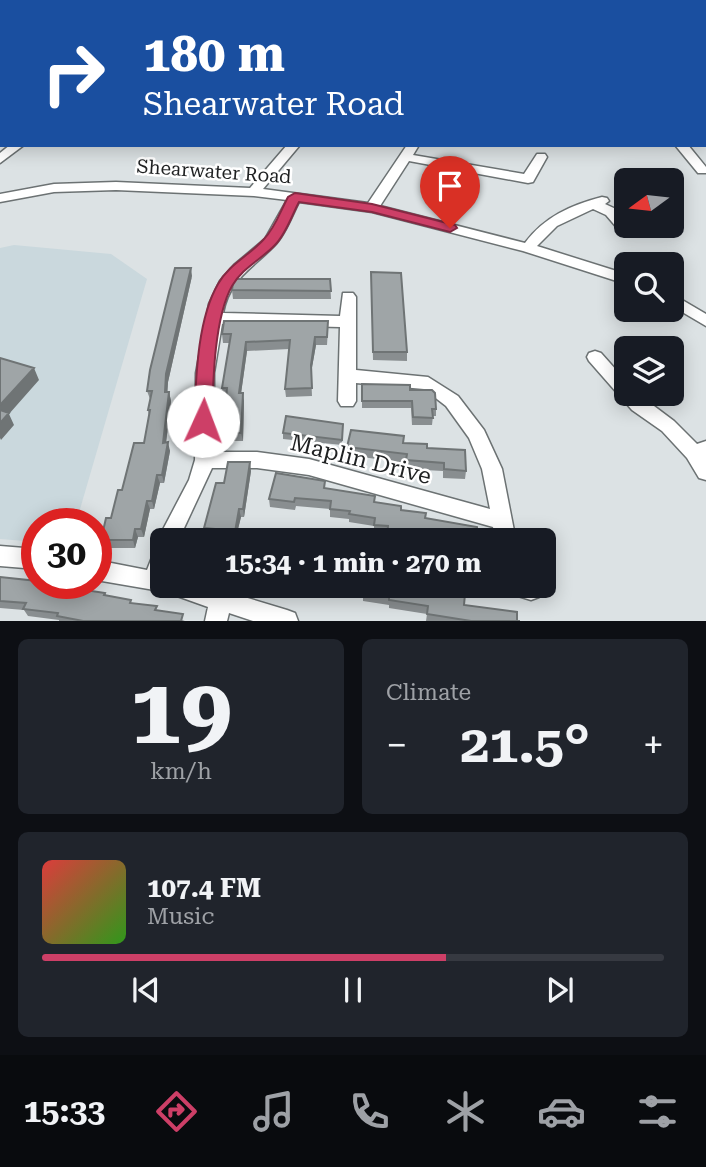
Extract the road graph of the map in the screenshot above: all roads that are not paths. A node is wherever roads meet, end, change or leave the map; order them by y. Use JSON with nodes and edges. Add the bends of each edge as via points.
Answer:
{"nodes":[{"id":1,"x":15,"y":147,"type":"edge"},
{"id":2,"x":292,"y":147,"type":"edge"},
{"id":3,"x":683,"y":147,"type":"edge"},
{"id":4,"x":410,"y":151,"type":"edge"},
{"id":5,"x":541,"y":157,"type":"dead end"},
{"id":6,"x":0,"y":159,"type":"edge"},
{"id":7,"x":702,"y":170,"type":"dead end"},
{"id":8,"x":254,"y":192,"type":"junction"},
{"id":9,"x":295,"y":197,"type":"junction"},
{"id":10,"x":0,"y":198,"type":"edge"},
{"id":11,"x":372,"y":208,"type":"junction"},
{"id":12,"x":614,"y":216,"type":"edge"},
{"id":13,"x":528,"y":248,"type":"junction"},
{"id":14,"x":614,"y":275,"type":"edge"},
{"id":15,"x":348,"y":297,"type":"dead end"},
{"id":16,"x":684,"y":307,"type":"edge"},
{"id":17,"x":213,"y":318,"type":"junction"},
{"id":18,"x":706,"y":321,"type":"edge"},
{"id":19,"x":348,"y":322,"type":"junction"},
{"id":20,"x":595,"y":357,"type":"dead end"},
{"id":21,"x":347,"y":376,"type":"junction"},
{"id":22,"x":614,"y":378,"type":"edge"},
{"id":23,"x":347,"y":401,"type":"dead end"},
{"id":24,"x":639,"y":406,"type":"edge"},
{"id":25,"x":700,"y":451,"type":"edge"},
{"id":26,"x":205,"y":460,"type":"junction"},
{"id":27,"x":706,"y":472,"type":"edge"},
{"id":28,"x":174,"y":528,"type":"edge"},
{"id":29,"x":495,"y":528,"type":"edge"},
{"id":30,"x":503,"y":528,"type":"edge"},
{"id":31,"x":0,"y":556,"type":"edge"},
{"id":32,"x":21,"y":558,"type":"edge"},
{"id":33,"x":112,"y":573,"type":"edge"},
{"id":34,"x":150,"y":580,"type":"edge"},
{"id":35,"x":193,"y":598,"type":"edge"},
{"id":36,"x":218,"y":611,"type":"edge"},
{"id":37,"x":287,"y":621,"type":"edge"}],
"edges":[{"from":1,"to":6,"type":"street"},
{"from":2,"to":8,"type":"street"},
{"from":3,"to":7,"type":"street"},
{"from":4,"to":5,"type":"street","via":[[528,178]]},
{"from":4,"to":11,"type":"street"},
{"from":8,"to":9,"type":"street","name":"Shearwater Road"},
{"from":8,"to":10,"type":"street","name":"Shearwater Road","via":[[116,186],[54,188]]},
{"from":9,"to":11,"type":"street","name":"Shearwater Road"},
{"from":9,"to":17,"type":"street","via":[[271,241],[225,284]]},
{"from":11,"to":13,"type":"street","name":"Shearwater Road"},
{"from":12,"to":13,"type":"street","via":[[598,202],[555,218]]},
{"from":13,"to":14,"type":"street","name":"Shearwater Road"},
{"from":15,"to":19,"type":"street"},
{"from":16,"to":18,"type":"street"},
{"from":17,"to":19,"type":"street"},
{"from":17,"to":26,"type":"street","via":[[205,373]]},
{"from":19,"to":21,"type":"street"},
{"from":20,"to":22,"type":"street"},
{"from":21,"to":23,"type":"street"},
{"from":21,"to":30,"type":"street","via":[[428,383],[452,401],[477,435],[492,469]]},
{"from":24,"to":25,"type":"street"},
{"from":25,"to":27,"type":"street"},
{"from":26,"to":28,"type":"street"},
{"from":26,"to":29,"type":"street","name":"Maplin Drive","via":[[309,467]]},
{"from":31,"to":32,"type":"street"},
{"from":33,"to":34,"type":"street"},
{"from":35,"to":36,"type":"street"},
{"from":36,"to":37,"type":"street"}]}
